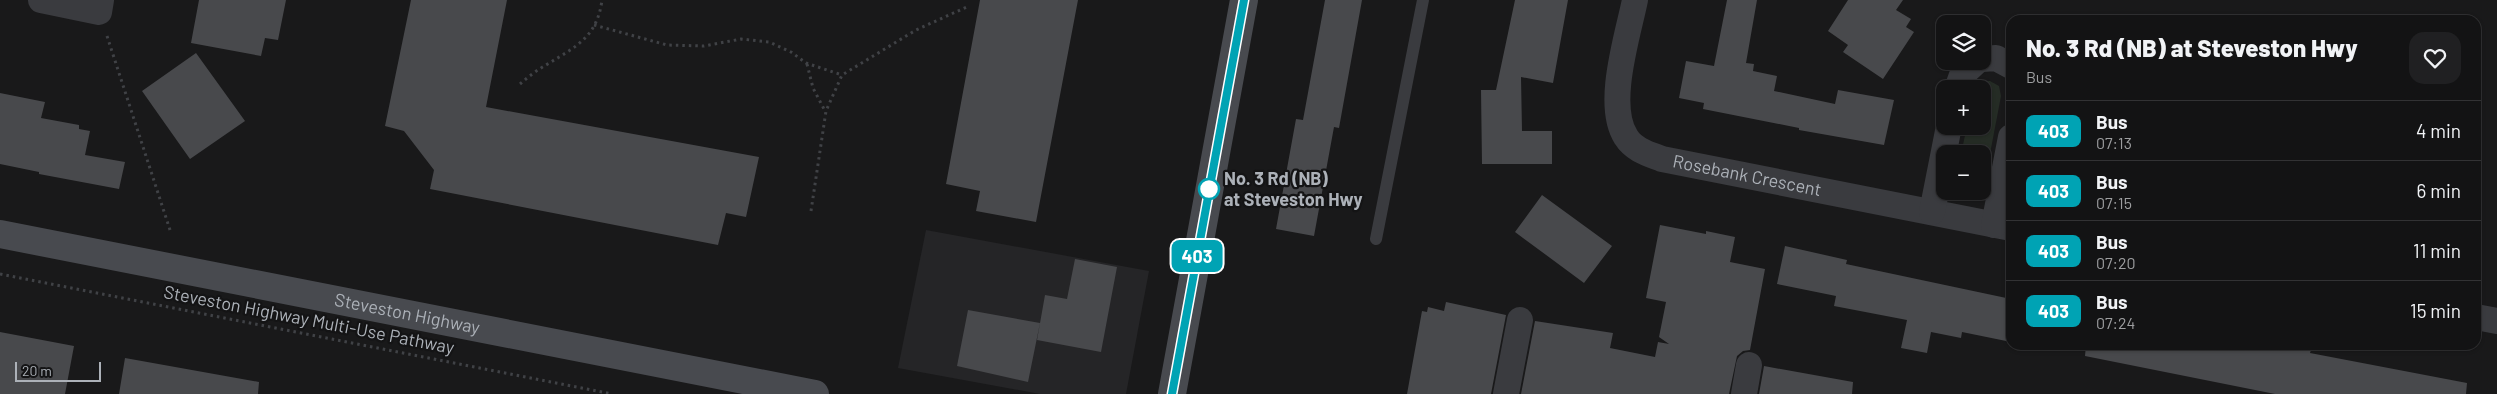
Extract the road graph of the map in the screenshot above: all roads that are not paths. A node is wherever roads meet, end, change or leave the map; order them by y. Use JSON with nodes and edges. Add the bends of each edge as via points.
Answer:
{"nodes":[{"id":1,"x":41,"y":0,"type":"edge"},
{"id":2,"x":1244,"y":0,"type":"edge"},
{"id":3,"x":1423,"y":0,"type":"edge"},
{"id":4,"x":1635,"y":0,"type":"edge"},
{"id":5,"x":100,"y":6,"type":"edge"},
{"id":6,"x":1991,"y":58,"type":"edge"},
{"id":7,"x":2006,"y":63,"type":"edge"},
{"id":8,"x":1967,"y":70,"type":"edge"},
{"id":9,"x":1960,"y":80,"type":"edge"},
{"id":10,"x":1947,"y":135,"type":"edge"},
{"id":11,"x":2006,"y":193,"type":"edge"},
{"id":12,"x":1932,"y":212,"type":"junction"},
{"id":13,"x":2003,"y":226,"type":"edge"},
{"id":14,"x":0,"y":234,"type":"edge"},
{"id":15,"x":1376,"y":239,"type":"dead end"},
{"id":16,"x":2481,"y":318,"type":"edge"},
{"id":17,"x":1520,"y":320,"type":"dead end"},
{"id":18,"x":2497,"y":321,"type":"edge"},
{"id":19,"x":1749,"y":365,"type":"dead end"},
{"id":20,"x":815,"y":394,"type":"edge"},
{"id":21,"x":1172,"y":394,"type":"edge"},
{"id":22,"x":1506,"y":394,"type":"edge"},
{"id":23,"x":1744,"y":394,"type":"edge"}],
"edges":[{"from":1,"to":5,"type":"street"},
{"from":2,"to":21,"type":"main road"},
{"from":3,"to":15,"type":"lane"},
{"from":4,"to":12,"type":"street","name":"Rosebank Crescent","via":[[1618,86],[1618,113],[1626,137],[1640,150],[1662,159]]},
{"from":6,"to":7,"type":"street"},
{"from":8,"to":9,"type":"street"},
{"from":10,"to":12,"type":"street"},
{"from":11,"to":13,"type":"street"},
{"from":12,"to":13,"type":"street","name":"Rosebank Crescent"},
{"from":14,"to":20,"type":"main road","name":"Steveston Highway"},
{"from":16,"to":18,"type":"street"},
{"from":17,"to":22,"type":"street"},
{"from":19,"to":23,"type":"street"}]}
